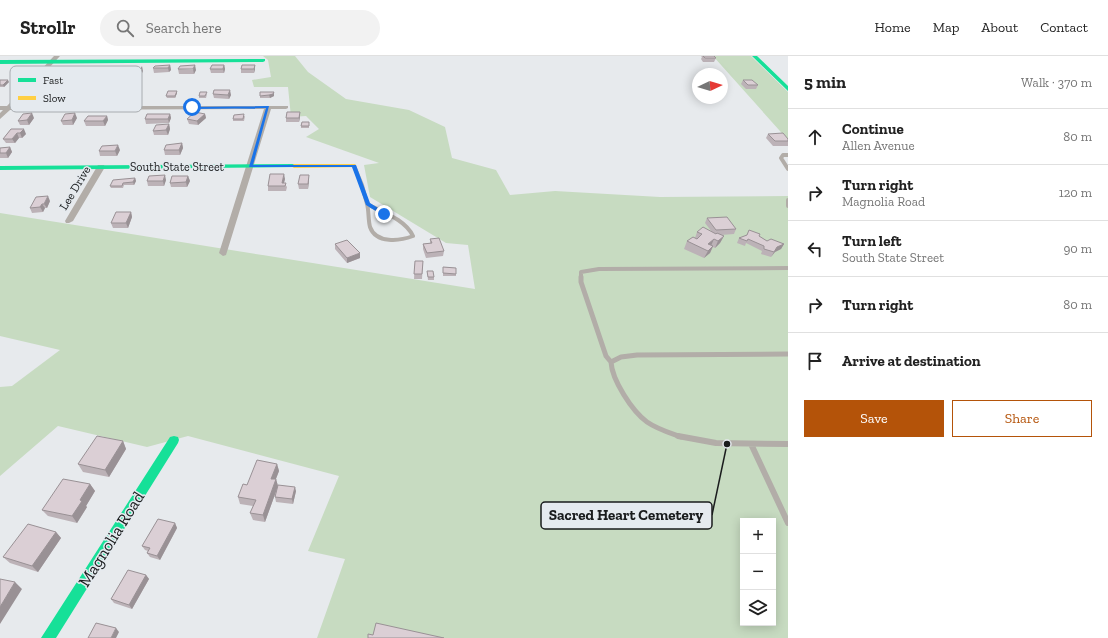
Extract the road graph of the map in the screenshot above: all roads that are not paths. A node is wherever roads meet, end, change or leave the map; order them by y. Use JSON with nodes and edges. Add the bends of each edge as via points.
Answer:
{"nodes":[{"id":1,"x":754,"y":56,"type":"edge"},
{"id":2,"x":54,"y":59,"type":"edge"},
{"id":3,"x":263,"y":60,"type":"dead end"},
{"id":4,"x":0,"y":62,"type":"edge"},
{"id":5,"x":788,"y":89,"type":"edge"},
{"id":6,"x":10,"y":106,"type":"edge"},
{"id":7,"x":268,"y":107,"type":"junction"},
{"id":8,"x":286,"y":107,"type":"dead end"},
{"id":9,"x":0,"y":108,"type":"edge"},
{"id":10,"x":142,"y":108,"type":"edge"},
{"id":11,"x":7,"y":109,"type":"junction"},
{"id":12,"x":10,"y":109,"type":"edge"},
{"id":13,"x":0,"y":117,"type":"edge"},
{"id":14,"x":788,"y":155,"type":"edge"},
{"id":15,"x":786,"y":164,"type":"edge"},
{"id":16,"x":250,"y":166,"type":"junction"},
{"id":17,"x":354,"y":166,"type":"joint"},
{"id":18,"x":101,"y":167,"type":"junction"},
{"id":19,"x":0,"y":168,"type":"edge"},
{"id":20,"x":788,"y":169,"type":"edge"},
{"id":21,"x":788,"y":200,"type":"edge"},
{"id":22,"x":367,"y":204,"type":"junction"},
{"id":23,"x":788,"y":206,"type":"edge"},
{"id":24,"x":69,"y":221,"type":"dead end"},
{"id":25,"x":223,"y":253,"type":"dead end"},
{"id":26,"x":788,"y":268,"type":"edge"},
{"id":27,"x":788,"y":354,"type":"edge"},
{"id":28,"x":611,"y":362,"type":"junction"},
{"id":29,"x":174,"y":440,"type":"dead end"},
{"id":30,"x":751,"y":444,"type":"junction"},
{"id":31,"x":788,"y":444,"type":"edge"},
{"id":32,"x":788,"y":523,"type":"edge"},
{"id":33,"x":48,"y":638,"type":"edge"}],
"edges":[{"from":1,"to":5,"type":"street"},
{"from":2,"to":3,"type":"street"},
{"from":2,"to":4,"type":"street"},
{"from":6,"to":11,"type":"street"},
{"from":7,"to":8,"type":"street"},
{"from":7,"to":10,"type":"street"},
{"from":7,"to":16,"type":"street"},
{"from":9,"to":11,"type":"street"},
{"from":11,"to":12,"type":"street"},
{"from":11,"to":13,"type":"street"},
{"from":14,"to":15,"type":"lane","via":[[781,156]]},
{"from":15,"to":20,"type":"lane"},
{"from":16,"to":17,"type":"street","name":"South State Street"},
{"from":16,"to":18,"type":"street","name":"South State Street"},
{"from":16,"to":25,"type":"street"},
{"from":17,"to":22,"type":"lane"},
{"from":18,"to":19,"type":"street","name":"South State Street"},
{"from":18,"to":24,"type":"street","name":"Lee Drive"},
{"from":21,"to":23,"type":"lane"},
{"from":22,"to":22,"type":"lane","via":[[371,228],[379,237],[391,240],[413,236],[404,224]]},
{"from":26,"to":28,"type":"lane","via":[[599,269],[581,272],[581,282],[606,356]]},
{"from":27,"to":28,"type":"lane","via":[[637,355],[621,357]]},
{"from":28,"to":30,"type":"lane","via":[[611,372],[628,401],[647,422],[685,439],[725,445]]},
{"from":29,"to":33,"type":"street","name":"Magnolia Road"},
{"from":30,"to":31,"type":"lane"},
{"from":30,"to":32,"type":"lane"}]}
